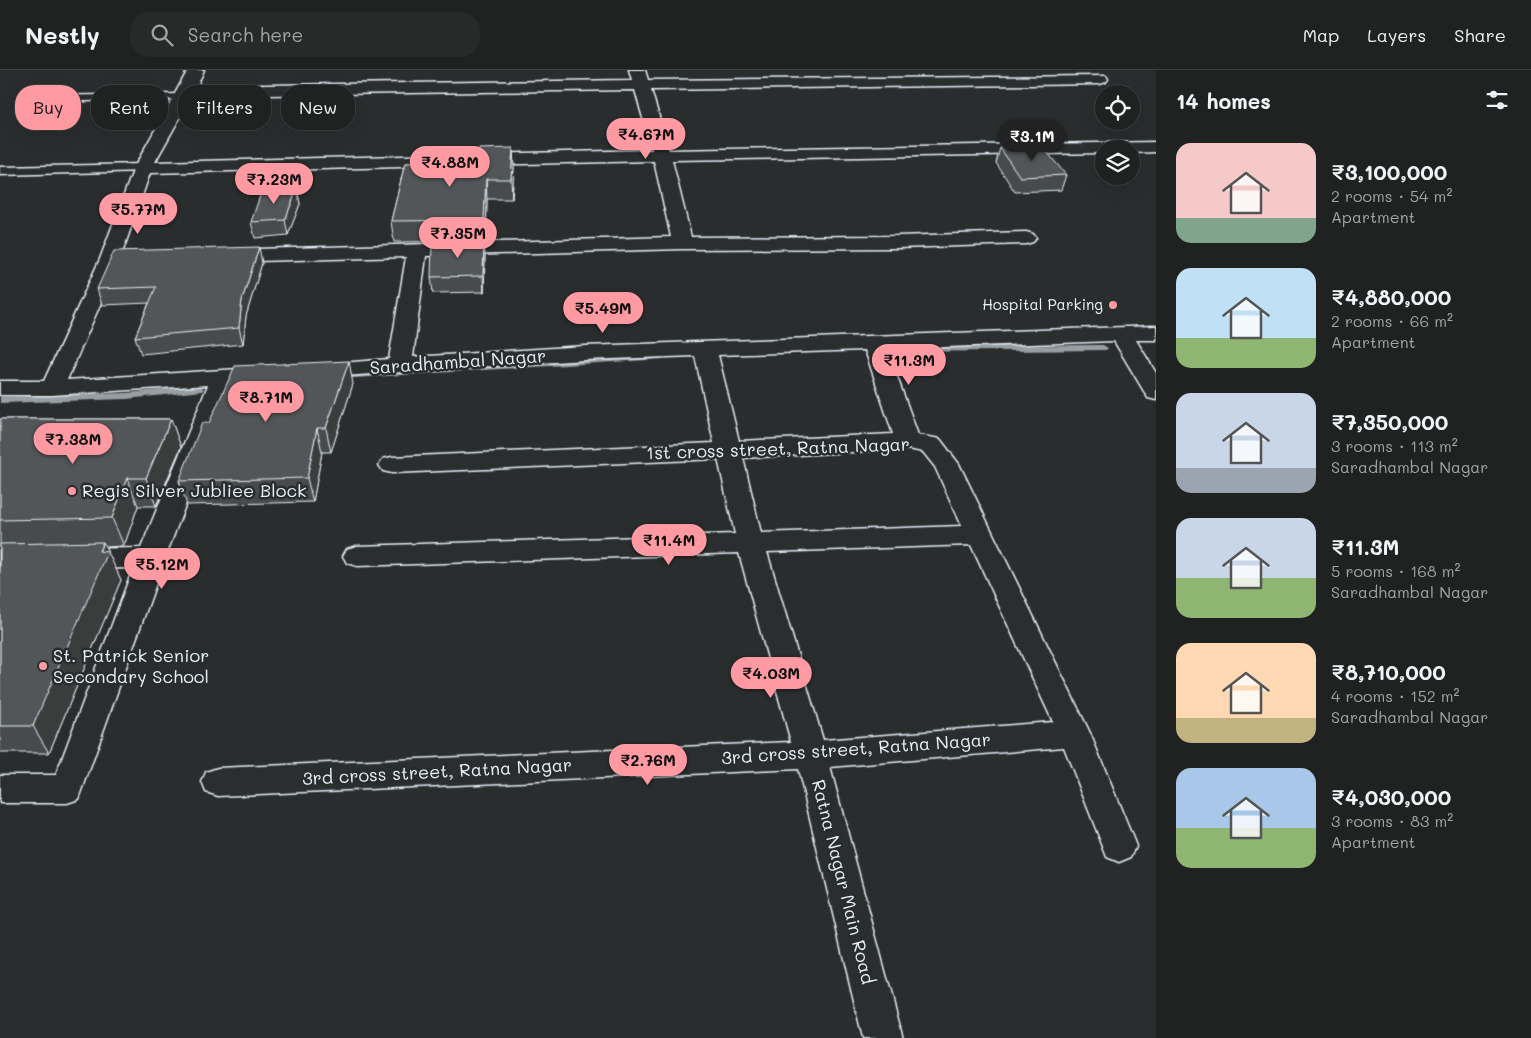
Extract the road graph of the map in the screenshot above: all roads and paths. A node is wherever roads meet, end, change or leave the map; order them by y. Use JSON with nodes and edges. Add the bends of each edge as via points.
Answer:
{"nodes":[{"id":1,"x":196,"y":70,"type":"edge"},
{"id":2,"x":888,"y":76,"type":"edge"},
{"id":3,"x":640,"y":78,"type":"edge"},
{"id":4,"x":1100,"y":79,"type":"dead end"},
{"id":5,"x":189,"y":85,"type":"edge"},
{"id":6,"x":271,"y":91,"type":"edge"},
{"id":7,"x":178,"y":94,"type":"edge"},
{"id":8,"x":81,"y":97,"type":"edge"},
{"id":9,"x":178,"y":106,"type":"edge"},
{"id":10,"x":1156,"y":147,"type":"edge"},
{"id":11,"x":662,"y":156,"type":"junction"},
{"id":12,"x":143,"y":168,"type":"junction"},
{"id":13,"x":0,"y":171,"type":"edge"},
{"id":14,"x":1026,"y":238,"type":"dead end"},
{"id":15,"x":682,"y":243,"type":"junction"},
{"id":16,"x":417,"y":250,"type":"junction"},
{"id":17,"x":209,"y":257,"type":"edge"},
{"id":18,"x":1156,"y":333,"type":"edge"},
{"id":19,"x":1121,"y":334,"type":"junction"},
{"id":20,"x":874,"y":343,"type":"junction"},
{"id":21,"x":705,"y":349,"type":"junction"},
{"id":22,"x":400,"y":365,"type":"junction"},
{"id":23,"x":223,"y":377,"type":"junction"},
{"id":24,"x":0,"y":388,"type":"edge"},
{"id":25,"x":52,"y":388,"type":"junction"},
{"id":26,"x":1156,"y":393,"type":"edge"},
{"id":27,"x":908,"y":441,"type":"junction"},
{"id":28,"x":730,"y":450,"type":"junction"},
{"id":29,"x":392,"y":464,"type":"dead end"},
{"id":30,"x":980,"y":535,"type":"junction"},
{"id":31,"x":750,"y":542,"type":"junction"},
{"id":32,"x":357,"y":556,"type":"dead end"},
{"id":33,"x":151,"y":558,"type":"junction"},
{"id":34,"x":0,"y":560,"type":"edge"},
{"id":35,"x":1074,"y":733,"type":"junction"},
{"id":36,"x":811,"y":755,"type":"junction"},
{"id":37,"x":218,"y":782,"type":"dead end"},
{"id":38,"x":0,"y":789,"type":"edge"},
{"id":39,"x":1119,"y":846,"type":"dead end"},
{"id":40,"x":883,"y":1038,"type":"edge"}],
"edges":[{"from":1,"to":5,"type":"street"},
{"from":2,"to":3,"type":"street"},
{"from":2,"to":4,"type":"street"},
{"from":3,"to":6,"type":"street"},
{"from":3,"to":11,"type":"street"},
{"from":7,"to":8,"type":"lane"},
{"from":9,"to":12,"type":"street"},
{"from":10,"to":11,"type":"street"},
{"from":11,"to":12,"type":"street"},
{"from":11,"to":15,"type":"street"},
{"from":12,"to":13,"type":"lane"},
{"from":12,"to":25,"type":"street","via":[[120,259]]},
{"from":14,"to":15,"type":"street"},
{"from":15,"to":16,"type":"street"},
{"from":16,"to":17,"type":"street"},
{"from":16,"to":22,"type":"street"},
{"from":18,"to":19,"type":"street","name":"Saradhambal Nagar"},
{"from":19,"to":20,"type":"street","name":"Saradhambal Nagar"},
{"from":19,"to":26,"type":"street"},
{"from":20,"to":21,"type":"street","name":"Saradhambal Nagar"},
{"from":20,"to":27,"type":"street"},
{"from":21,"to":22,"type":"street","name":"Saradhambal Nagar"},
{"from":21,"to":28,"type":"street","name":"Ratna Nagar Main Road"},
{"from":22,"to":23,"type":"street","name":"Saradhambal Nagar"},
{"from":23,"to":25,"type":"street","name":"Saradhambal Nagar"},
{"from":23,"to":33,"type":"street"},
{"from":24,"to":25,"type":"street","name":"Saradhambal Nagar"},
{"from":27,"to":28,"type":"street","name":"1st cross street, Ratna Nagar"},
{"from":27,"to":30,"type":"street","name":"1st cross street, Ratna Nagar","via":[[931,446],[946,464]]},
{"from":28,"to":29,"type":"street","name":"1st cross street, Ratna Nagar"},
{"from":28,"to":31,"type":"street","name":"Ratna Nagar Main Road"},
{"from":30,"to":31,"type":"street"},
{"from":30,"to":35,"type":"street","name":"1st cross street, Ratna Nagar"},
{"from":31,"to":32,"type":"street"},
{"from":31,"to":36,"type":"street","name":"Ratna Nagar Main Road"},
{"from":33,"to":34,"type":"street"},
{"from":33,"to":38,"type":"street","via":[[67,790]]},
{"from":35,"to":36,"type":"street","name":"3rd cross street, Ratna Nagar"},
{"from":35,"to":39,"type":"street","name":"1st cross street, Ratna Nagar"},
{"from":36,"to":37,"type":"street","name":"3rd cross street, Ratna Nagar"},
{"from":36,"to":40,"type":"street","name":"Ratna Nagar Main Road"}]}
